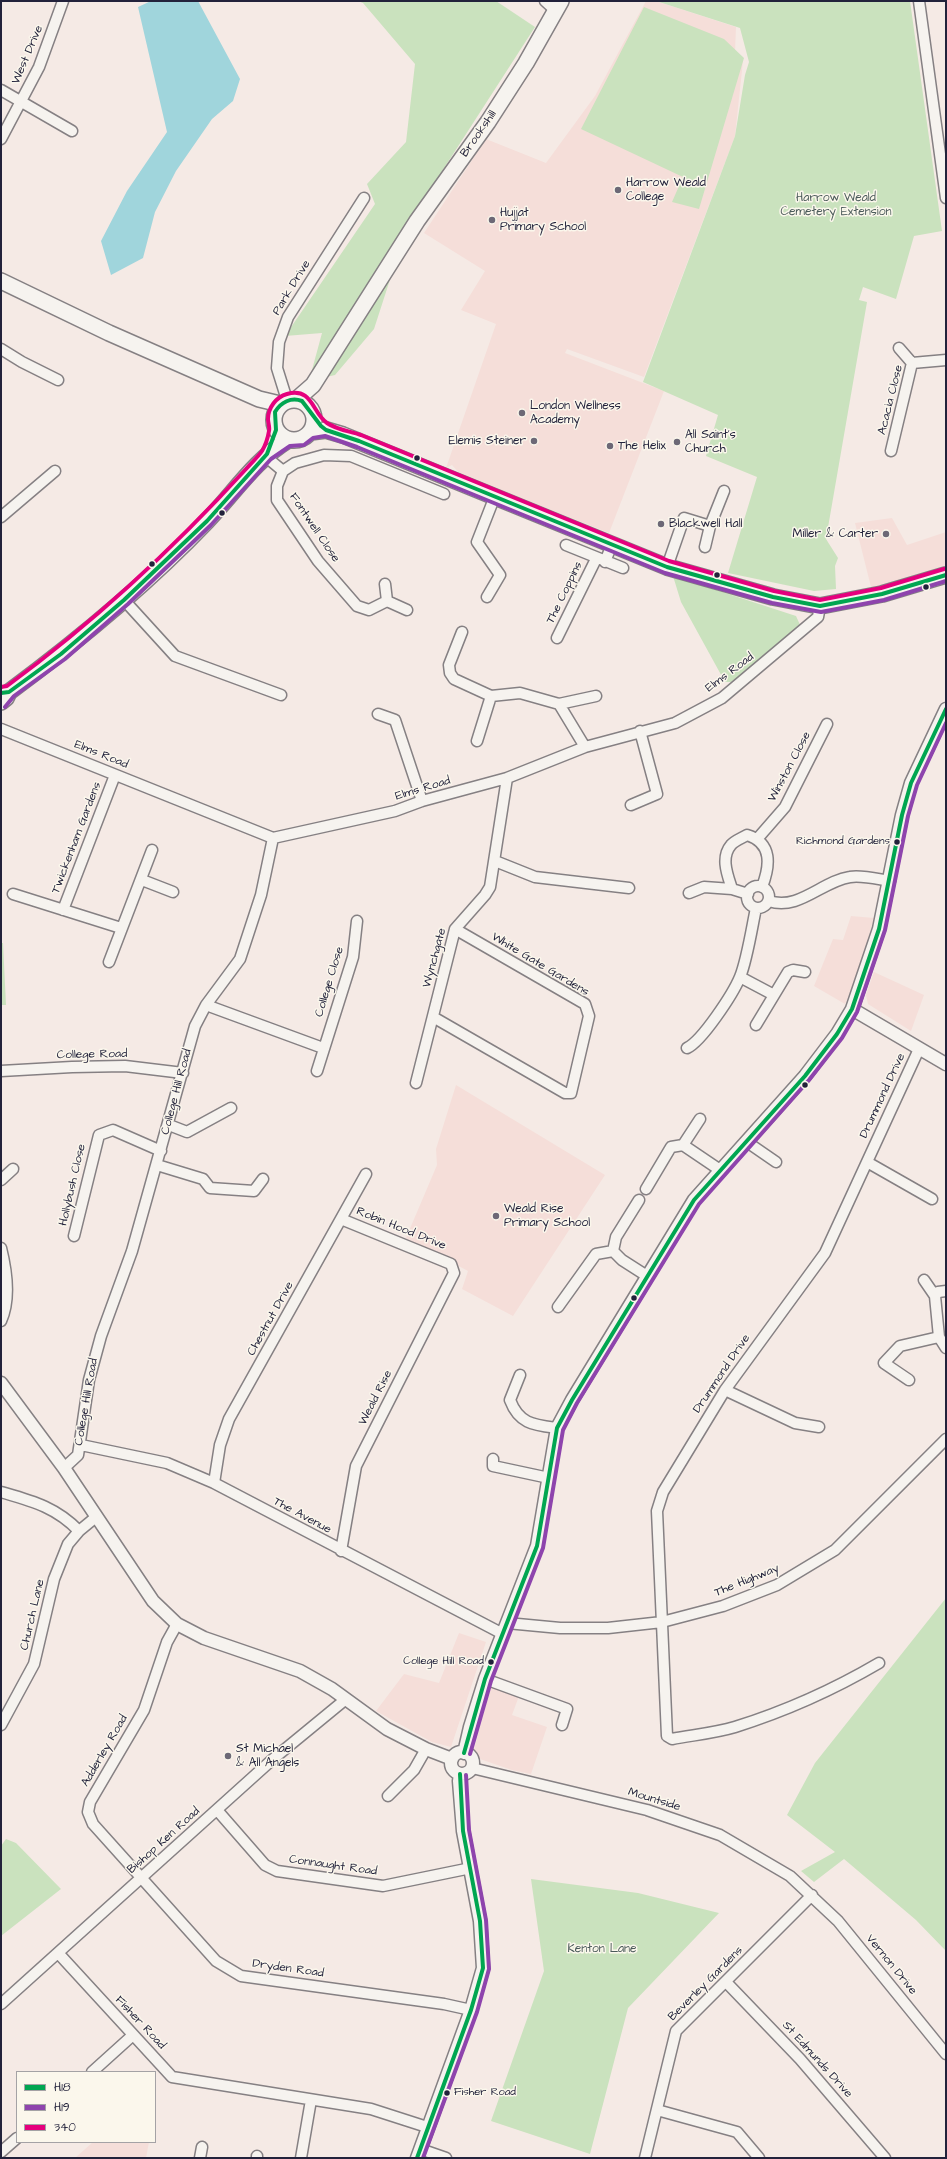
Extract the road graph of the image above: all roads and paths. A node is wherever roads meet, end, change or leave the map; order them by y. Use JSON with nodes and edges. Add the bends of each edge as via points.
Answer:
{"nodes":[{"id":1,"x":63,"y":1,"type":"edge"},
{"id":2,"x":545,"y":1,"type":"edge"},
{"id":3,"x":919,"y":1,"type":"edge"},
{"id":4,"x":559,"y":6,"type":"edge"},
{"id":5,"x":1,"y":90,"type":"edge"},
{"id":6,"x":22,"y":102,"type":"junction"},
{"id":7,"x":72,"y":131,"type":"dead end"},
{"id":8,"x":1,"y":139,"type":"edge"},
{"id":9,"x":364,"y":198,"type":"dead end"},
{"id":10,"x":946,"y":198,"type":"edge"},
{"id":11,"x":1,"y":281,"type":"edge"},
{"id":12,"x":899,"y":348,"type":"dead end"},
{"id":13,"x":1,"y":349,"type":"edge"},
{"id":14,"x":946,"y":360,"type":"edge"},
{"id":15,"x":912,"y":363,"type":"junction"},
{"id":16,"x":58,"y":380,"type":"dead end"},
{"id":17,"x":293,"y":413,"type":"junction"},
{"id":18,"x":288,"y":440,"type":"junction"},
{"id":19,"x":891,"y":451,"type":"dead end"},
{"id":20,"x":266,"y":455,"type":"junction"},
{"id":21,"x":55,"y":471,"type":"dead end"},
{"id":22,"x":282,"y":471,"type":"junction"},
{"id":23,"x":442,"y":474,"type":"junction"},
{"id":24,"x":724,"y":491,"type":"dead end"},
{"id":25,"x":496,"y":496,"type":"junction"},
{"id":26,"x":1,"y":517,"type":"edge"},
{"id":27,"x":710,"y":526,"type":"junction"},
{"id":28,"x":566,"y":544,"type":"dead end"},
{"id":29,"x":612,"y":544,"type":"junction"},
{"id":30,"x":705,"y":547,"type":"dead end"},
{"id":31,"x":601,"y":560,"type":"junction"},
{"id":32,"x":667,"y":567,"type":"junction"},
{"id":33,"x":623,"y":568,"type":"dead end"},
{"id":34,"x":946,"y":576,"type":"edge"},
{"id":35,"x":386,"y":584,"type":"dead end"},
{"id":36,"x":487,"y":597,"type":"dead end"},
{"id":37,"x":124,"y":600,"type":"junction"},
{"id":38,"x":387,"y":601,"type":"junction"},
{"id":39,"x":820,"y":606,"type":"junction"},
{"id":40,"x":407,"y":610,"type":"dead end"},
{"id":41,"x":462,"y":632,"type":"dead end"},
{"id":42,"x":557,"y":638,"type":"dead end"},
{"id":43,"x":281,"y":695,"type":"dead end"},
{"id":44,"x":4,"y":696,"type":"edge"},
{"id":45,"x":491,"y":696,"type":"junction"},
{"id":46,"x":596,"y":696,"type":"dead end"},
{"id":47,"x":559,"y":704,"type":"junction"},
{"id":48,"x":946,"y":709,"type":"edge"},
{"id":49,"x":378,"y":714,"type":"dead end"},
{"id":50,"x":827,"y":724,"type":"dead end"},
{"id":51,"x":1,"y":729,"type":"edge"},
{"id":52,"x":640,"y":731,"type":"junction"},
{"id":53,"x":477,"y":741,"type":"dead end"},
{"id":54,"x":585,"y":747,"type":"junction"},
{"id":55,"x":115,"y":775,"type":"junction"},
{"id":56,"x":507,"y":778,"type":"junction"},
{"id":57,"x":422,"y":801,"type":"junction"},
{"id":58,"x":631,"y":805,"type":"dead end"},
{"id":59,"x":273,"y":838,"type":"junction"},
{"id":60,"x":758,"y":838,"type":"junction"},
{"id":61,"x":152,"y":850,"type":"dead end"},
{"id":62,"x":495,"y":860,"type":"junction"},
{"id":63,"x":142,"y":880,"type":"junction"},
{"id":64,"x":890,"y":881,"type":"junction"},
{"id":65,"x":762,"y":887,"type":"junction"},
{"id":66,"x":629,"y":888,"type":"dead end"},
{"id":67,"x":732,"y":889,"type":"junction"},
{"id":68,"x":173,"y":892,"type":"dead end"},
{"id":69,"x":689,"y":893,"type":"dead end"},
{"id":70,"x":13,"y":894,"type":"dead end"},
{"id":71,"x":748,"y":894,"type":"junction"},
{"id":72,"x":768,"y":901,"type":"junction"},
{"id":73,"x":756,"y":908,"type":"junction"},
{"id":74,"x":63,"y":910,"type":"junction"},
{"id":75,"x":357,"y":921,"type":"dead end"},
{"id":76,"x":121,"y":928,"type":"junction"},
{"id":77,"x":455,"y":929,"type":"junction"},
{"id":78,"x":109,"y":962,"type":"dead end"},
{"id":79,"x":805,"y":972,"type":"dead end"},
{"id":80,"x":740,"y":977,"type":"junction"},
{"id":81,"x":774,"y":995,"type":"junction"},
{"id":82,"x":206,"y":1005,"type":"junction"},
{"id":83,"x":852,"y":1009,"type":"junction"},
{"id":84,"x":433,"y":1017,"type":"junction"},
{"id":85,"x":756,"y":1025,"type":"dead end"},
{"id":86,"x":323,"y":1048,"type":"junction"},
{"id":87,"x":687,"y":1048,"type":"dead end"},
{"id":88,"x":920,"y":1049,"type":"junction"},
{"id":89,"x":946,"y":1064,"type":"edge"},
{"id":90,"x":1,"y":1071,"type":"edge"},
{"id":91,"x":317,"y":1071,"type":"dead end"},
{"id":92,"x":182,"y":1073,"type":"junction"},
{"id":93,"x":416,"y":1083,"type":"dead end"},
{"id":94,"x":231,"y":1108,"type":"dead end"},
{"id":95,"x":700,"y":1119,"type":"dead end"},
{"id":96,"x":169,"y":1125,"type":"junction"},
{"id":97,"x":747,"y":1142,"type":"junction"},
{"id":98,"x":683,"y":1146,"type":"junction"},
{"id":99,"x":161,"y":1151,"type":"junction"},
{"id":100,"x":776,"y":1162,"type":"dead end"},
{"id":101,"x":867,"y":1162,"type":"junction"},
{"id":102,"x":157,"y":1165,"type":"junction"},
{"id":103,"x":13,"y":1169,"type":"dead end"},
{"id":104,"x":720,"y":1170,"type":"junction"},
{"id":105,"x":366,"y":1174,"type":"dead end"},
{"id":106,"x":263,"y":1179,"type":"dead end"},
{"id":107,"x":1,"y":1180,"type":"edge"},
{"id":108,"x":646,"y":1189,"type":"dead end"},
{"id":109,"x":932,"y":1199,"type":"dead end"},
{"id":110,"x":639,"y":1200,"type":"dead end"},
{"id":111,"x":341,"y":1219,"type":"junction"},
{"id":112,"x":74,"y":1236,"type":"dead end"},
{"id":113,"x":1,"y":1248,"type":"edge"},
{"id":114,"x":613,"y":1250,"type":"junction"},
{"id":115,"x":451,"y":1264,"type":"joint"},
{"id":116,"x":647,"y":1276,"type":"junction"},
{"id":117,"x":924,"y":1280,"type":"dead end"},
{"id":118,"x":946,"y":1291,"type":"edge"},
{"id":119,"x":935,"y":1296,"type":"junction"},
{"id":120,"x":558,"y":1307,"type":"dead end"},
{"id":121,"x":1,"y":1321,"type":"edge"},
{"id":122,"x":939,"y":1337,"type":"junction"},
{"id":123,"x":946,"y":1348,"type":"edge"},
{"id":124,"x":520,"y":1375,"type":"dead end"},
{"id":125,"x":909,"y":1380,"type":"dead end"},
{"id":126,"x":1,"y":1383,"type":"edge"},
{"id":127,"x":725,"y":1390,"type":"junction"},
{"id":128,"x":819,"y":1427,"type":"dead end"},
{"id":129,"x":557,"y":1428,"type":"junction"},
{"id":130,"x":946,"y":1439,"type":"edge"},
{"id":131,"x":81,"y":1445,"type":"junction"},
{"id":132,"x":493,"y":1459,"type":"dead end"},
{"id":133,"x":64,"y":1468,"type":"junction"},
{"id":134,"x":549,"y":1478,"type":"junction"},
{"id":135,"x":214,"y":1483,"type":"junction"},
{"id":136,"x":1,"y":1492,"type":"edge"},
{"id":137,"x":96,"y":1517,"type":"junction"},
{"id":138,"x":79,"y":1530,"type":"junction"},
{"id":139,"x":341,"y":1551,"type":"junction"},
{"id":140,"x":662,"y":1622,"type":"junction"},
{"id":141,"x":177,"y":1624,"type":"junction"},
{"id":142,"x":505,"y":1629,"type":"junction"},
{"id":143,"x":879,"y":1663,"type":"dead end"},
{"id":144,"x":484,"y":1679,"type":"junction"},
{"id":145,"x":346,"y":1699,"type":"junction"},
{"id":146,"x":1,"y":1724,"type":"edge"},
{"id":147,"x":562,"y":1726,"type":"dead end"},
{"id":148,"x":426,"y":1749,"type":"junction"},
{"id":149,"x":464,"y":1753,"type":"junction"},
{"id":150,"x":452,"y":1759,"type":"junction"},
{"id":151,"x":472,"y":1768,"type":"junction"},
{"id":152,"x":460,"y":1774,"type":"junction"},
{"id":153,"x":388,"y":1796,"type":"dead end"},
{"id":154,"x":217,"y":1810,"type":"junction"},
{"id":155,"x":471,"y":1868,"type":"junction"},
{"id":156,"x":141,"y":1879,"type":"junction"},
{"id":157,"x":812,"y":1896,"type":"junction"},
{"id":158,"x":59,"y":1954,"type":"junction"},
{"id":159,"x":726,"y":1982,"type":"junction"},
{"id":160,"x":1,"y":2004,"type":"edge"},
{"id":161,"x":471,"y":2010,"type":"junction"},
{"id":162,"x":134,"y":2035,"type":"junction"},
{"id":163,"x":946,"y":2054,"type":"edge"},
{"id":164,"x":93,"y":2071,"type":"edge"},
{"id":165,"x":311,"y":2100,"type":"junction"},
{"id":166,"x":657,"y":2110,"type":"junction"},
{"id":167,"x":427,"y":2127,"type":"junction"},
{"id":168,"x":16,"y":2139,"type":"edge"},
{"id":169,"x":202,"y":2147,"type":"dead end"},
{"id":170,"x":1,"y":2152,"type":"edge"},
{"id":171,"x":418,"y":2153,"type":"edge"},
{"id":172,"x":200,"y":2158,"type":"edge"},
{"id":173,"x":301,"y":2158,"type":"edge"},
{"id":174,"x":446,"y":2158,"type":"edge"},
{"id":175,"x":645,"y":2158,"type":"edge"},
{"id":176,"x":759,"y":2158,"type":"edge"},
{"id":177,"x":885,"y":2158,"type":"edge"}],
"edges":[{"from":1,"to":6,"type":"street","name":"West Drive","via":[[40,68]]},
{"from":2,"to":4,"type":"street"},
{"from":3,"to":10,"type":"street"},
{"from":4,"to":17,"type":"main road","name":"Brookshill","via":[[488,122],[417,221],[313,386]]},
{"from":5,"to":6,"type":"street"},
{"from":6,"to":7,"type":"street"},
{"from":6,"to":8,"type":"street","name":"West Drive"},
{"from":9,"to":17,"type":"street","name":"Park Drive","via":[[288,317],[279,342],[277,368]]},
{"from":11,"to":17,"type":"main road","via":[[109,333]]},
{"from":12,"to":15,"type":"street"},
{"from":13,"to":16,"type":"street"},
{"from":14,"to":15,"type":"street","name":"Acacia Close"},
{"from":15,"to":19,"type":"street","name":"Acacia Close"},
{"from":17,"to":18,"type":"main road"},
{"from":17,"to":18,"type":"main road","via":[[302,439]]},
{"from":17,"to":20,"type":"main road","name":"Brookshill"},
{"from":17,"to":23,"type":"main road","via":[[326,430]]},
{"from":18,"to":20,"type":"main road"},
{"from":20,"to":22,"type":"street"},
{"from":20,"to":37,"type":"main road","via":[[207,521]]},
{"from":21,"to":26,"type":"street"},
{"from":22,"to":23,"type":"street","via":[[295,463],[324,455],[351,456],[440,492]]},
{"from":22,"to":38,"type":"street","name":"Fontwell Close","via":[[277,486],[277,500],[318,561],[357,606],[369,610]]},
{"from":23,"to":25,"type":"main road"},
{"from":24,"to":27,"type":"street"},
{"from":25,"to":29,"type":"main road"},
{"from":25,"to":36,"type":"street","via":[[477,542],[500,575]]},
{"from":27,"to":30,"type":"street"},
{"from":27,"to":32,"type":"street","via":[[684,518]]},
{"from":28,"to":31,"type":"street","name":"The Coppins"},
{"from":29,"to":31,"type":"street","name":"The Coppins"},
{"from":29,"to":32,"type":"main road"},
{"from":31,"to":33,"type":"street","name":"The Coppins"},
{"from":31,"to":42,"type":"street","name":"The Coppins"},
{"from":32,"to":39,"type":"main road","via":[[773,597]]},
{"from":34,"to":39,"type":"main road","via":[[882,594]]},
{"from":35,"to":38,"type":"street"},
{"from":37,"to":43,"type":"street","via":[[175,656]]},
{"from":37,"to":44,"type":"main road","via":[[61,654]]},
{"from":38,"to":40,"type":"street"},
{"from":39,"to":52,"type":"street","name":"Elms Road","via":[[818,617],[722,698],[675,723]]},
{"from":41,"to":45,"type":"street","via":[[449,665],[450,673],[457,681]]},
{"from":45,"to":47,"type":"street","via":[[520,693]]},
{"from":45,"to":53,"type":"street"},
{"from":46,"to":47,"type":"street"},
{"from":47,"to":54,"type":"street"},
{"from":48,"to":64,"type":"street","via":[[911,783],[902,815]]},
{"from":49,"to":57,"type":"street","via":[[395,720]]},
{"from":50,"to":60,"type":"street","name":"Winston Close","via":[[785,807]]},
{"from":51,"to":55,"type":"street","name":"Elms Road"},
{"from":52,"to":54,"type":"street","name":"Elms Road"},
{"from":52,"to":58,"type":"street","via":[[657,794]]},
{"from":54,"to":56,"type":"street","name":"Elms Road"},
{"from":55,"to":59,"type":"street","name":"Elms Road"},
{"from":55,"to":74,"type":"street","name":"Twickenham Gardens"},
{"from":56,"to":57,"type":"street","name":"Elms Road"},
{"from":56,"to":62,"type":"street","name":"Wynchgate"},
{"from":57,"to":59,"type":"street","name":"Elms Road","via":[[395,811]]},
{"from":59,"to":82,"type":"street","name":"College Hill Road","via":[[261,896],[240,959]]},
{"from":60,"to":65,"type":"street","via":[[765,847],[768,863]]},
{"from":60,"to":67,"type":"street","via":[[747,835],[731,845],[725,856],[726,872]]},
{"from":61,"to":63,"type":"street"},
{"from":62,"to":66,"type":"street","via":[[536,878]]},
{"from":62,"to":77,"type":"street","name":"Wynchgate","via":[[488,891]]},
{"from":63,"to":68,"type":"street"},
{"from":63,"to":76,"type":"street"},
{"from":64,"to":72,"type":"street","via":[[849,877],[800,900]]},
{"from":64,"to":83,"type":"street","via":[[873,951]]},
{"from":65,"to":71,"type":"street","via":[[755,887]]},
{"from":65,"to":72,"type":"street","via":[[769,894]]},
{"from":67,"to":69,"type":"street","via":[[704,887]]},
{"from":67,"to":71,"type":"street"},
{"from":70,"to":74,"type":"street","name":"Twickenham Gardens"},
{"from":71,"to":73,"type":"street","via":[[748,901]]},
{"from":72,"to":73,"type":"street","via":[[763,907]]},
{"from":73,"to":80,"type":"street"},
{"from":74,"to":76,"type":"street","name":"Twickenham Gardens"},
{"from":75,"to":86,"type":"street","name":"College Close","via":[[353,957]]},
{"from":76,"to":78,"type":"street"},
{"from":77,"to":84,"type":"street","name":"Wynchgate"},
{"from":77,"to":84,"type":"street","name":"White Gate Gardens","via":[[585,1004],[589,1016],[571,1093],[565,1093]]},
{"from":79,"to":81,"type":"street","via":[[788,972]]},
{"from":80,"to":81,"type":"street"},
{"from":80,"to":87,"type":"street","via":[[695,1044]]},
{"from":81,"to":85,"type":"street"},
{"from":82,"to":86,"type":"street"},
{"from":82,"to":92,"type":"street","name":"College Hill Road","via":[[195,1026]]},
{"from":83,"to":88,"type":"street"},
{"from":83,"to":97,"type":"street","via":[[824,1052]]},
{"from":84,"to":93,"type":"street","name":"Wynchgate"},
{"from":86,"to":91,"type":"street","name":"College Close"},
{"from":88,"to":89,"type":"street"},
{"from":88,"to":101,"type":"street","name":"Drummond Drive"},
{"from":90,"to":92,"type":"street","name":"College Road","via":[[125,1066]]},
{"from":92,"to":96,"type":"street","name":"College Hill Road"},
{"from":94,"to":96,"type":"street","via":[[187,1132]]},
{"from":95,"to":98,"type":"street"},
{"from":96,"to":99,"type":"street","name":"College Hill Road"},
{"from":97,"to":100,"type":"street"},
{"from":97,"to":104,"type":"street"},
{"from":98,"to":104,"type":"street"},
{"from":98,"to":108,"type":"street","via":[[671,1148]]},
{"from":99,"to":102,"type":"street","name":"College Hill Road"},
{"from":99,"to":112,"type":"street","name":"Hollybush Close","via":[[113,1130],[99,1135]]},
{"from":101,"to":109,"type":"street"},
{"from":101,"to":127,"type":"street","name":"Drummond Drive","via":[[825,1253]]},
{"from":102,"to":106,"type":"street","via":[[202,1179],[210,1188],[254,1191]]},
{"from":102,"to":131,"type":"street","name":"College Hill Road","via":[[132,1251],[101,1336],[89,1380]]},
{"from":103,"to":107,"type":"street"},
{"from":104,"to":116,"type":"street","via":[[694,1200]]},
{"from":105,"to":111,"type":"street","name":"Chestnut Drive"},
{"from":110,"to":114,"type":"street","via":[[616,1237]]},
{"from":111,"to":115,"type":"street","name":"Robin Hood Drive"},
{"from":111,"to":135,"type":"street","name":"Chestnut Drive","via":[[229,1419],[220,1445]]},
{"from":113,"to":121,"type":"street","via":[[7,1282],[6,1310]]},
{"from":114,"to":116,"type":"street","via":[[622,1260]]},
{"from":114,"to":120,"type":"street","via":[[596,1254]]},
{"from":115,"to":139,"type":"street","name":"Weald Rise","via":[[454,1273],[356,1466]]},
{"from":116,"to":129,"type":"street"},
{"from":117,"to":119,"type":"street"},
{"from":118,"to":119,"type":"street","via":[[938,1292]]},
{"from":119,"to":122,"type":"street"},
{"from":122,"to":123,"type":"street"},
{"from":122,"to":125,"type":"street","via":[[900,1346],[884,1363]]},
{"from":124,"to":129,"type":"street","via":[[510,1400],[515,1413],[527,1422]]},
{"from":126,"to":133,"type":"street"},
{"from":127,"to":128,"type":"street","via":[[796,1423]]},
{"from":127,"to":140,"type":"street","name":"Drummond Drive","via":[[663,1492],[657,1512]]},
{"from":129,"to":134,"type":"street"},
{"from":130,"to":140,"type":"street","name":"The Highway","via":[[835,1550],[777,1585],[723,1606]]},
{"from":131,"to":133,"type":"street","name":"College Hill Road","via":[[78,1455]]},
{"from":131,"to":135,"type":"street","name":"The Avenue","via":[[167,1463]]},
{"from":132,"to":134,"type":"street","via":[[492,1466]]},
{"from":133,"to":137,"type":"street"},
{"from":134,"to":142,"type":"street","via":[[537,1546]]},
{"from":135,"to":139,"type":"street","name":"The Avenue"},
{"from":136,"to":138,"type":"street","via":[[46,1506],[68,1519]]},
{"from":137,"to":138,"type":"street","name":"Church Lane"},
{"from":137,"to":141,"type":"street","via":[[153,1601]]},
{"from":138,"to":146,"type":"street","name":"Church Lane","via":[[68,1544],[54,1579],[34,1664]]},
{"from":139,"to":142,"type":"street","name":"The Avenue"},
{"from":140,"to":142,"type":"street","name":"The Highway","via":[[608,1628]]},
{"from":140,"to":143,"type":"street","name":"Drummond Drive","via":[[667,1736],[672,1739],[734,1727],[806,1702]]},
{"from":141,"to":145,"type":"street","via":[[204,1638],[300,1671]]},
{"from":141,"to":156,"type":"street","name":"Adderley Road","via":[[167,1642],[144,1710],[90,1802],[88,1812],[93,1824]]},
{"from":142,"to":144,"type":"street"},
{"from":144,"to":147,"type":"street","via":[[567,1709]]},
{"from":144,"to":149,"type":"street"},
{"from":145,"to":148,"type":"street","via":[[387,1728]]},
{"from":145,"to":154,"type":"street","name":"Bishop Ken Road","via":[[273,1759]]},
{"from":148,"to":150,"type":"street"},
{"from":148,"to":153,"type":"street","via":[[414,1770]]},
{"from":149,"to":150,"type":"street","via":[[458,1753]]},
{"from":149,"to":151,"type":"street","via":[[472,1758]]},
{"from":150,"to":152,"type":"street","via":[[452,1768]]},
{"from":151,"to":152,"type":"street","via":[[467,1773]]},
{"from":151,"to":157,"type":"street","name":"Mountside","via":[[647,1810],[720,1835],[790,1876]]},
{"from":152,"to":155,"type":"street","via":[[458,1781],[463,1831]]},
{"from":154,"to":155,"type":"street","name":"Connaught Road","via":[[265,1865],[277,1871],[383,1886]]},
{"from":154,"to":156,"type":"street","name":"Bishop Ken Road"},
{"from":155,"to":161,"type":"street","via":[[480,1921],[483,1968]]},
{"from":156,"to":158,"type":"street","name":"Bishop Ken Road"},
{"from":156,"to":161,"type":"street","name":"Dryden Road","via":[[216,1961],[242,1976]]},
{"from":157,"to":159,"type":"street","name":"Beverley Gardens"},
{"from":157,"to":163,"type":"street","name":"Vernon Drive","via":[[842,1926]]},
{"from":158,"to":160,"type":"street","name":"Bishop Ken Road"},
{"from":158,"to":162,"type":"street","name":"Fisher Road"},
{"from":159,"to":166,"type":"street","name":"Beverley Gardens","via":[[676,2030]]},
{"from":159,"to":177,"type":"street","name":"St Edmunds Drive","via":[[800,2058]]},
{"from":161,"to":167,"type":"street"},
{"from":162,"to":164,"type":"street"},
{"from":162,"to":165,"type":"street","name":"Fisher Road","via":[[172,2077]]},
{"from":165,"to":167,"type":"street","name":"Fisher Road","via":[[371,2109]]},
{"from":165,"to":173,"type":"street"},
{"from":166,"to":175,"type":"street","name":"Beverley Gardens"},
{"from":166,"to":176,"type":"street","via":[[737,2132]]},
{"from":167,"to":171,"type":"street"},
{"from":168,"to":170,"type":"street"},
{"from":169,"to":172,"type":"street"},
{"from":171,"to":174,"type":"street"}]}
